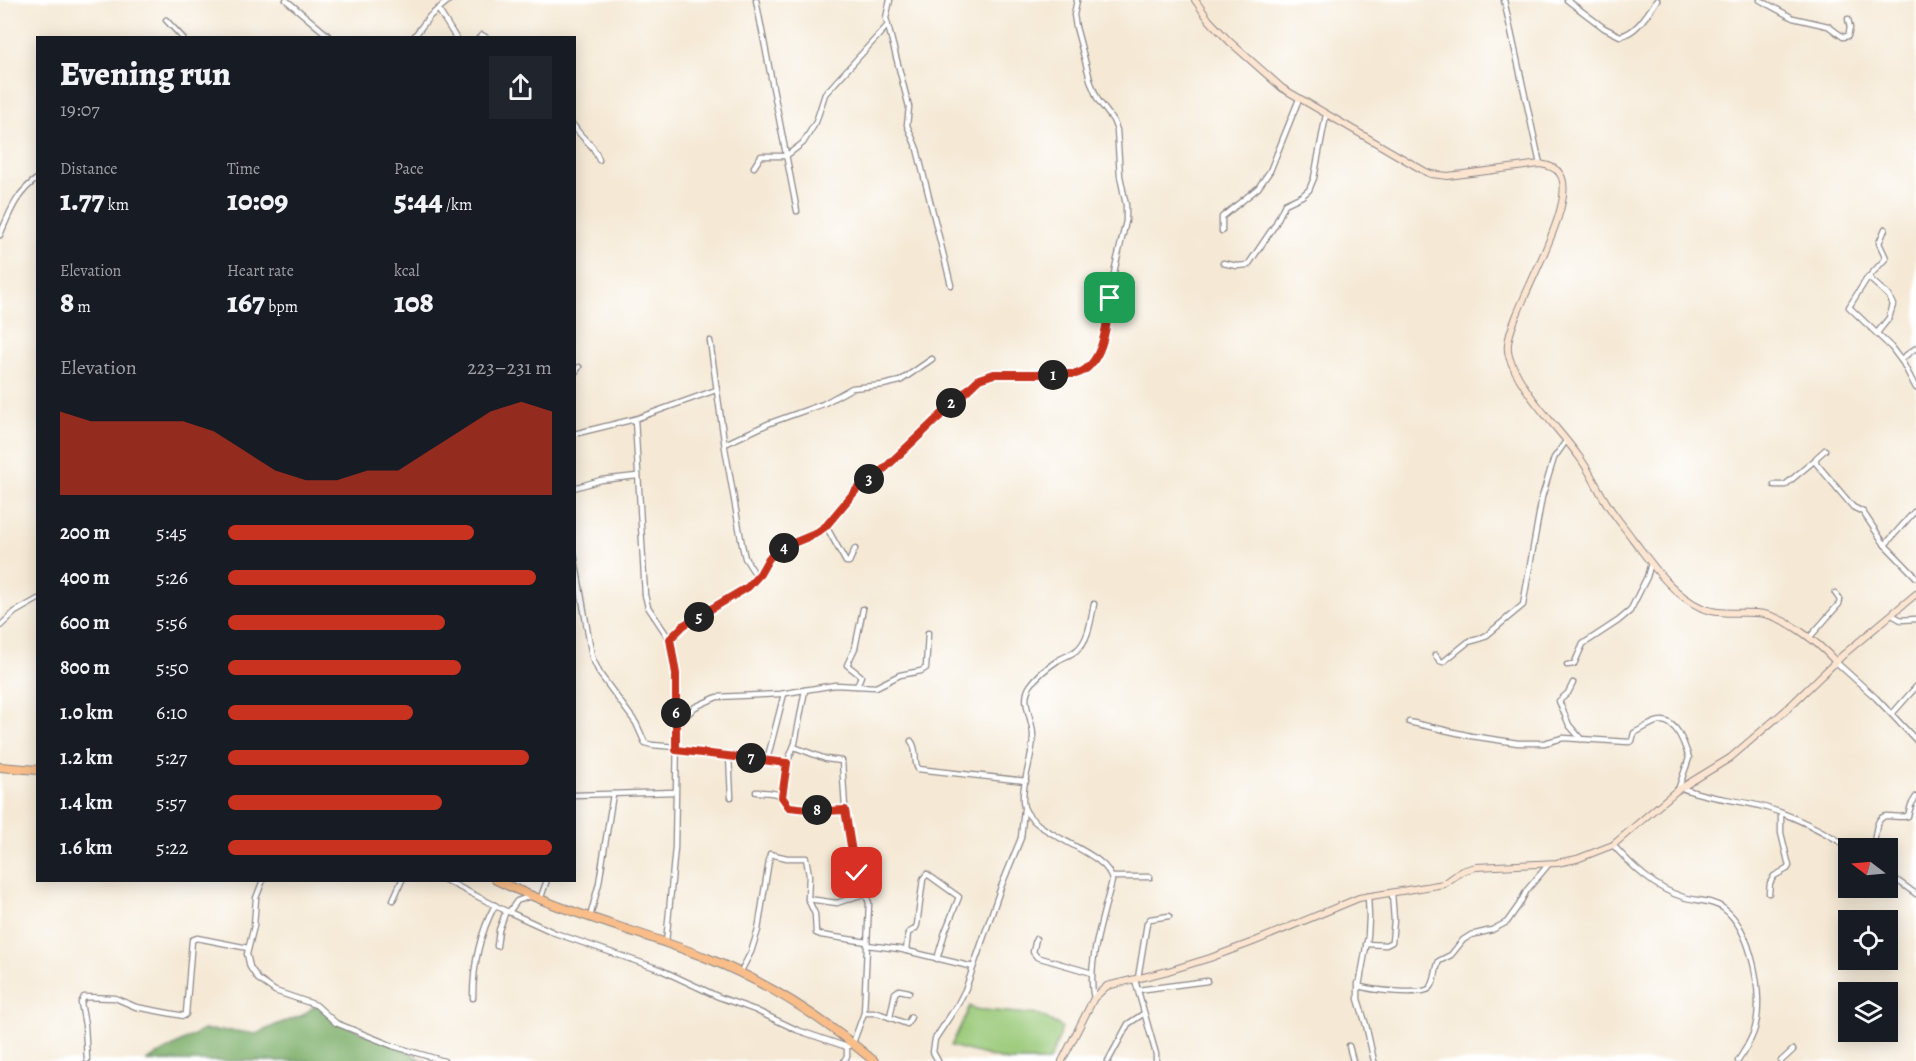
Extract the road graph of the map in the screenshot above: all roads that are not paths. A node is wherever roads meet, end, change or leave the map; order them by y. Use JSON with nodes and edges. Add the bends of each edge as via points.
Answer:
{"nodes":[{"id":1,"x":286,"y":0,"type":"edge"},
{"id":2,"x":449,"y":0,"type":"edge"},
{"id":3,"x":756,"y":0,"type":"edge"},
{"id":4,"x":890,"y":0,"type":"edge"},
{"id":5,"x":1077,"y":0,"type":"edge"},
{"id":6,"x":1195,"y":0,"type":"edge"},
{"id":7,"x":1504,"y":0,"type":"edge"},
{"id":8,"x":1567,"y":0,"type":"edge"},
{"id":9,"x":1657,"y":0,"type":"edge"},
{"id":10,"x":1760,"y":0,"type":"edge"},
{"id":11,"x":438,"y":9,"type":"junction"},
{"id":12,"x":1848,"y":19,"type":"dead end"},
{"id":13,"x":166,"y":20,"type":"dead end"},
{"id":14,"x":887,"y":26,"type":"junction"},
{"id":15,"x":181,"y":36,"type":"edge"},
{"id":16,"x":329,"y":36,"type":"edge"},
{"id":17,"x":414,"y":36,"type":"edge"},
{"id":18,"x":455,"y":36,"type":"edge"},
{"id":19,"x":1299,"y":99,"type":"junction"},
{"id":20,"x":1326,"y":115,"type":"junction"},
{"id":21,"x":576,"y":129,"type":"edge"},
{"id":22,"x":786,"y":156,"type":"junction"},
{"id":23,"x":598,"y":160,"type":"dead end"},
{"id":24,"x":1540,"y":164,"type":"junction"},
{"id":25,"x":754,"y":166,"type":"dead end"},
{"id":26,"x":36,"y":179,"type":"edge"},
{"id":27,"x":797,"y":211,"type":"dead end"},
{"id":28,"x":1885,"y":229,"type":"dead end"},
{"id":29,"x":1222,"y":231,"type":"dead end"},
{"id":30,"x":0,"y":235,"type":"edge"},
{"id":31,"x":1223,"y":263,"type":"dead end"},
{"id":32,"x":1868,"y":277,"type":"junction"},
{"id":33,"x":951,"y":285,"type":"dead end"},
{"id":34,"x":1877,"y":333,"type":"junction"},
{"id":35,"x":710,"y":341,"type":"dead end"},
{"id":36,"x":1916,"y":348,"type":"edge"},
{"id":37,"x":932,"y":359,"type":"dead end"},
{"id":38,"x":1901,"y":359,"type":"junction"},
{"id":39,"x":579,"y":367,"type":"dead end"},
{"id":40,"x":576,"y":371,"type":"edge"},
{"id":41,"x":1916,"y":388,"type":"edge"},
{"id":42,"x":716,"y":390,"type":"junction"},
{"id":43,"x":635,"y":418,"type":"junction"},
{"id":44,"x":576,"y":433,"type":"edge"},
{"id":45,"x":1566,"y":441,"type":"junction"},
{"id":46,"x":725,"y":444,"type":"junction"},
{"id":47,"x":1825,"y":450,"type":"dead end"},
{"id":48,"x":1815,"y":460,"type":"junction"},
{"id":49,"x":637,"y":476,"type":"junction"},
{"id":50,"x":1774,"y":484,"type":"dead end"},
{"id":51,"x":576,"y":487,"type":"edge"},
{"id":52,"x":1914,"y":512,"type":"dead end"},
{"id":53,"x":826,"y":526,"type":"junction"},
{"id":54,"x":1885,"y":545,"type":"junction"},
{"id":55,"x":855,"y":549,"type":"dead end"},
{"id":56,"x":1651,"y":563,"type":"junction"},
{"id":57,"x":576,"y":565,"type":"edge"},
{"id":58,"x":757,"y":577,"type":"junction"},
{"id":59,"x":1916,"y":577,"type":"edge"},
{"id":60,"x":1835,"y":593,"type":"dead end"},
{"id":61,"x":1916,"y":594,"type":"edge"},
{"id":62,"x":36,"y":600,"type":"edge"},
{"id":63,"x":1094,"y":604,"type":"dead end"},
{"id":64,"x":862,"y":609,"type":"dead end"},
{"id":65,"x":1892,"y":615,"type":"junction"},
{"id":66,"x":1916,"y":619,"type":"edge"},
{"id":67,"x":0,"y":626,"type":"edge"},
{"id":68,"x":928,"y":633,"type":"dead end"},
{"id":69,"x":1809,"y":638,"type":"junction"},
{"id":70,"x":670,"y":640,"type":"junction"},
{"id":71,"x":1434,"y":655,"type":"dead end"},
{"id":72,"x":1836,"y":662,"type":"junction"},
{"id":73,"x":1567,"y":665,"type":"dead end"},
{"id":74,"x":1573,"y":683,"type":"dead end"},
{"id":75,"x":857,"y":686,"type":"junction"},
{"id":76,"x":1916,"y":687,"type":"edge"},
{"id":77,"x":805,"y":690,"type":"junction"},
{"id":78,"x":784,"y":694,"type":"junction"},
{"id":79,"x":1892,"y":714,"type":"junction"},
{"id":80,"x":1409,"y":722,"type":"dead end"},
{"id":81,"x":677,"y":725,"type":"junction"},
{"id":82,"x":1581,"y":739,"type":"junction"},
{"id":83,"x":1916,"y":740,"type":"edge"},
{"id":84,"x":911,"y":741,"type":"dead end"},
{"id":85,"x":794,"y":747,"type":"junction"},
{"id":86,"x":676,"y":749,"type":"junction"},
{"id":87,"x":729,"y":756,"type":"junction"},
{"id":88,"x":767,"y":760,"type":"junction"},
{"id":89,"x":787,"y":763,"type":"junction"},
{"id":90,"x":0,"y":766,"type":"edge"},
{"id":91,"x":36,"y":770,"type":"edge"},
{"id":92,"x":1026,"y":781,"type":"junction"},
{"id":93,"x":1680,"y":789,"type":"junction"},
{"id":94,"x":675,"y":792,"type":"junction"},
{"id":95,"x":756,"y":792,"type":"dead end"},
{"id":96,"x":612,"y":794,"type":"junction"},
{"id":97,"x":576,"y":795,"type":"edge"},
{"id":98,"x":731,"y":797,"type":"dead end"},
{"id":99,"x":782,"y":797,"type":"junction"},
{"id":100,"x":1916,"y":798,"type":"edge"},
{"id":101,"x":1024,"y":806,"type":"junction"},
{"id":102,"x":845,"y":810,"type":"junction"},
{"id":103,"x":1781,"y":814,"type":"junction"},
{"id":104,"x":1876,"y":838,"type":"edge"},
{"id":105,"x":1838,"y":841,"type":"edge"},
{"id":106,"x":1613,"y":845,"type":"junction"},
{"id":107,"x":1548,"y":865,"type":"junction"},
{"id":108,"x":1150,"y":876,"type":"dead end"},
{"id":109,"x":1112,"y":877,"type":"junction"},
{"id":110,"x":1898,"y":881,"type":"edge"},
{"id":111,"x":262,"y":882,"type":"edge"},
{"id":112,"x":401,"y":882,"type":"edge"},
{"id":113,"x":449,"y":882,"type":"edge"},
{"id":114,"x":500,"y":882,"type":"edge"},
{"id":115,"x":546,"y":882,"type":"edge"},
{"id":116,"x":1392,"y":892,"type":"junction"},
{"id":117,"x":866,"y":893,"type":"junction"},
{"id":118,"x":1769,"y":893,"type":"dead end"},
{"id":119,"x":1916,"y":894,"type":"edge"},
{"id":120,"x":531,"y":896,"type":"junction"},
{"id":121,"x":1368,"y":896,"type":"junction"},
{"id":122,"x":808,"y":899,"type":"junction"},
{"id":123,"x":393,"y":900,"type":"dead end"},
{"id":124,"x":540,"y":900,"type":"junction"},
{"id":125,"x":495,"y":905,"type":"junction"},
{"id":126,"x":508,"y":912,"type":"junction"},
{"id":127,"x":1169,"y":916,"type":"dead end"},
{"id":128,"x":590,"y":917,"type":"junction"},
{"id":129,"x":1035,"y":939,"type":"dead end"},
{"id":130,"x":666,"y":943,"type":"junction"},
{"id":131,"x":867,"y":943,"type":"junction"},
{"id":132,"x":1366,"y":944,"type":"junction"},
{"id":133,"x":497,"y":946,"type":"dead end"},
{"id":134,"x":248,"y":948,"type":"junction"},
{"id":135,"x":906,"y":951,"type":"junction"},
{"id":136,"x":937,"y":958,"type":"junction"},
{"id":137,"x":973,"y":967,"type":"junction"},
{"id":138,"x":740,"y":973,"type":"junction"},
{"id":139,"x":1092,"y":973,"type":"junction"},
{"id":140,"x":1137,"y":979,"type":"junction"},
{"id":141,"x":1207,"y":981,"type":"dead end"},
{"id":142,"x":1358,"y":983,"type":"junction"},
{"id":143,"x":1138,"y":990,"type":"junction"},
{"id":144,"x":909,"y":992,"type":"dead end"},
{"id":145,"x":473,"y":998,"type":"dead end"},
{"id":146,"x":1094,"y":998,"type":"junction"},
{"id":147,"x":864,"y":1013,"type":"junction"},
{"id":148,"x":1143,"y":1014,"type":"junction"},
{"id":149,"x":890,"y":1017,"type":"junction"},
{"id":150,"x":911,"y":1017,"type":"dead end"},
{"id":151,"x":850,"y":1045,"type":"junction"},
{"id":152,"x":1349,"y":1046,"type":"dead end"},
{"id":153,"x":1793,"y":1050,"type":"dead end"},
{"id":154,"x":87,"y":1060,"type":"edge"},
{"id":155,"x":444,"y":1061,"type":"edge"},
{"id":156,"x":844,"y":1061,"type":"edge"},
{"id":157,"x":874,"y":1061,"type":"edge"},
{"id":158,"x":938,"y":1061,"type":"edge"},
{"id":159,"x":1063,"y":1061,"type":"edge"},
{"id":160,"x":1108,"y":1061,"type":"edge"},
{"id":161,"x":1156,"y":1061,"type":"edge"},
{"id":162,"x":1353,"y":1061,"type":"edge"},
{"id":163,"x":1374,"y":1061,"type":"edge"},
{"id":164,"x":1738,"y":1061,"type":"edge"},
{"id":165,"x":1781,"y":1061,"type":"edge"}],
"edges":[{"from":1,"to":16,"type":"street"},
{"from":2,"to":11,"type":"street"},
{"from":3,"to":22,"type":"street"},
{"from":4,"to":14,"type":"street","via":[[885,14]]},
{"from":5,"to":53,"type":"street","via":[[1074,15],[1090,83],[1117,130],[1126,205],[1102,343],[1088,369],[1076,374],[994,374],[979,379],[885,468],[857,489]]},
{"from":6,"to":19,"type":"street","via":[[1242,54]]},
{"from":7,"to":24,"type":"street"},
{"from":8,"to":9,"type":"street","via":[[1620,36],[1634,29]]},
{"from":10,"to":12,"type":"street","via":[[1793,18],[1828,26],[1843,37],[1850,32]]},
{"from":11,"to":17,"type":"street"},
{"from":11,"to":18,"type":"street"},
{"from":13,"to":15,"type":"street"},
{"from":14,"to":22,"type":"street","via":[[828,90],[812,130],[799,148]]},
{"from":14,"to":33,"type":"street","via":[[909,107],[907,122]]},
{"from":19,"to":20,"type":"street"},
{"from":19,"to":29,"type":"street","via":[[1270,171],[1258,188],[1222,218]]},
{"from":20,"to":24,"type":"street","via":[[1431,174],[1466,174]]},
{"from":20,"to":31,"type":"street","via":[[1309,190],[1285,204],[1248,265]]},
{"from":21,"to":23,"type":"street","via":[[595,148]]},
{"from":22,"to":25,"type":"street","via":[[761,156]]},
{"from":22,"to":27,"type":"street"},
{"from":24,"to":45,"type":"street","via":[[1561,175],[1563,197],[1513,325],[1508,350],[1521,381]]},
{"from":26,"to":30,"type":"street","via":[[17,196]]},
{"from":28,"to":32,"type":"street","via":[[1879,243],[1886,258]]},
{"from":32,"to":34,"type":"street","via":[[1893,305]]},
{"from":32,"to":34,"type":"street","via":[[1849,307]]},
{"from":34,"to":38,"type":"street"},
{"from":35,"to":42,"type":"street"},
{"from":36,"to":38,"type":"street"},
{"from":37,"to":46,"type":"street","via":[[900,381],[852,388]]},
{"from":38,"to":41,"type":"street"},
{"from":39,"to":40,"type":"street"},
{"from":42,"to":43,"type":"street"},
{"from":42,"to":46,"type":"street"},
{"from":43,"to":44,"type":"street"},
{"from":43,"to":49,"type":"street"},
{"from":45,"to":56,"type":"street"},
{"from":45,"to":71,"type":"street","via":[[1554,458],[1542,497],[1523,605],[1487,635],[1468,642],[1443,662]]},
{"from":46,"to":58,"type":"street","via":[[744,553]]},
{"from":47,"to":48,"type":"street"},
{"from":48,"to":50,"type":"street","via":[[1785,485]]},
{"from":48,"to":54,"type":"street","via":[[1853,507],[1863,512]]},
{"from":49,"to":51,"type":"street"},
{"from":49,"to":70,"type":"street","via":[[645,600]]},
{"from":52,"to":54,"type":"street"},
{"from":53,"to":55,"type":"street","via":[[846,562]]},
{"from":53,"to":58,"type":"street","via":[[769,558]]},
{"from":54,"to":59,"type":"street"},
{"from":56,"to":69,"type":"street","via":[[1679,593],[1701,608],[1767,614]]},
{"from":56,"to":73,"type":"street","via":[[1630,611],[1586,642],[1574,664]]},
{"from":57,"to":86,"type":"street","via":[[597,670],[636,723],[645,743]]},
{"from":58,"to":70,"type":"street","via":[[744,590],[684,625]]},
{"from":60,"to":69,"type":"street","via":[[1840,603]]},
{"from":61,"to":65,"type":"street"},
{"from":62,"to":67,"type":"street"},
{"from":63,"to":92,"type":"street","via":[[1080,647],[1054,664],[1027,692],[1033,733]]},
{"from":64,"to":75,"type":"street","via":[[848,666],[861,676]]},
{"from":65,"to":66,"type":"street","via":[[1901,620]]},
{"from":65,"to":72,"type":"street"},
{"from":68,"to":75,"type":"street","via":[[924,669],[876,687]]},
{"from":69,"to":72,"type":"street"},
{"from":70,"to":81,"type":"street","via":[[676,674]]},
{"from":72,"to":79,"type":"street"},
{"from":72,"to":93,"type":"street","via":[[1730,758]]},
{"from":74,"to":82,"type":"street","via":[[1559,702],[1569,725]]},
{"from":75,"to":77,"type":"street"},
{"from":76,"to":79,"type":"street"},
{"from":77,"to":78,"type":"street"},
{"from":77,"to":85,"type":"street"},
{"from":78,"to":81,"type":"street","via":[[713,698],[695,707]]},
{"from":78,"to":88,"type":"street"},
{"from":79,"to":83,"type":"street"},
{"from":80,"to":82,"type":"street","via":[[1518,743]]},
{"from":81,"to":86,"type":"street"},
{"from":82,"to":93,"type":"street","via":[[1629,742],[1634,733],[1658,721],[1666,722],[1680,735],[1689,758]]},
{"from":84,"to":92,"type":"street","via":[[916,768],[920,770]]},
{"from":85,"to":89,"type":"street"},
{"from":85,"to":102,"type":"street","via":[[826,759],[841,760]]},
{"from":86,"to":87,"type":"street"},
{"from":86,"to":94,"type":"street"},
{"from":87,"to":88,"type":"street"},
{"from":87,"to":98,"type":"street"},
{"from":88,"to":89,"type":"street"},
{"from":89,"to":99,"type":"street"},
{"from":90,"to":91,"type":"highway"},
{"from":92,"to":101,"type":"street"},
{"from":93,"to":103,"type":"street"},
{"from":93,"to":106,"type":"street"},
{"from":94,"to":96,"type":"street"},
{"from":94,"to":130,"type":"street","via":[[675,848]]},
{"from":95,"to":99,"type":"street"},
{"from":96,"to":97,"type":"street"},
{"from":96,"to":128,"type":"street"},
{"from":99,"to":102,"type":"street","via":[[793,808]]},
{"from":100,"to":104,"type":"street","via":[[1908,816],[1881,818]]},
{"from":101,"to":109,"type":"street","via":[[1046,830],[1101,864]]},
{"from":101,"to":137,"type":"street","via":[[1021,838]]},
{"from":102,"to":117,"type":"street","via":[[854,864]]},
{"from":103,"to":105,"type":"street"},
{"from":103,"to":118,"type":"street","via":[[1789,866],[1774,876]]},
{"from":106,"to":107,"type":"street"},
{"from":106,"to":164,"type":"street","via":[[1660,887],[1721,907],[1738,927],[1755,968],[1758,1004],[1755,1029]]},
{"from":107,"to":116,"type":"street","via":[[1476,867],[1462,871],[1444,884]]},
{"from":107,"to":142,"type":"street","via":[[1507,922],[1470,935],[1451,955],[1438,961],[1429,989],[1399,991],[1362,987]]},
{"from":108,"to":109,"type":"street"},
{"from":109,"to":139,"type":"street"},
{"from":110,"to":119,"type":"street"},
{"from":111,"to":134,"type":"street"},
{"from":112,"to":123,"type":"street"},
{"from":113,"to":125,"type":"street"},
{"from":114,"to":120,"type":"highway"},
{"from":115,"to":124,"type":"street"},
{"from":116,"to":121,"type":"street"},
{"from":116,"to":132,"type":"street","via":[[1392,942]]},
{"from":117,"to":122,"type":"street","via":[[837,903]]},
{"from":117,"to":131,"type":"street"},
{"from":120,"to":124,"type":"highway"},
{"from":120,"to":126,"type":"street","via":[[517,900]]},
{"from":121,"to":132,"type":"street"},
{"from":121,"to":140,"type":"street","via":[[1253,942]]},
{"from":122,"to":131,"type":"street","via":[[818,934]]},
{"from":122,"to":138,"type":"street","via":[[806,858],[769,854],[758,930]]},
{"from":124,"to":128,"type":"highway"},
{"from":125,"to":126,"type":"street"},
{"from":125,"to":145,"type":"street","via":[[478,948]]},
{"from":126,"to":133,"type":"street","via":[[499,930]]},
{"from":126,"to":151,"type":"street","via":[[555,933],[659,969],[797,1030]]},
{"from":127,"to":140,"type":"street","via":[[1147,923]]},
{"from":128,"to":130,"type":"highway"},
{"from":129,"to":139,"type":"street","via":[[1033,951],[1037,957]]},
{"from":130,"to":138,"type":"highway"},
{"from":131,"to":135,"type":"street"},
{"from":131,"to":147,"type":"street"},
{"from":132,"to":142,"type":"street"},
{"from":134,"to":154,"type":"street","via":[[192,940],[184,1016],[136,1007],[115,998],[84,997],[81,1003]]},
{"from":134,"to":155,"type":"street","via":[[253,973],[268,988],[316,1005],[333,1022]]},
{"from":135,"to":136,"type":"street"},
{"from":135,"to":136,"type":"street","via":[[908,933],[917,925],[923,879],[928,874],[959,897]]},
{"from":136,"to":137,"type":"street"},
{"from":137,"to":158,"type":"street","via":[[963,994],[934,1039],[933,1052]]},
{"from":138,"to":151,"type":"highway","via":[[800,1005]]},
{"from":139,"to":146,"type":"street"},
{"from":140,"to":143,"type":"street"},
{"from":140,"to":146,"type":"street","via":[[1107,986]]},
{"from":141,"to":143,"type":"street"},
{"from":142,"to":163,"type":"street","via":[[1358,999]]},
{"from":143,"to":148,"type":"street"},
{"from":144,"to":149,"type":"street","via":[[896,991]]},
{"from":146,"to":159,"type":"street"},
{"from":147,"to":149,"type":"street"},
{"from":147,"to":151,"type":"street"},
{"from":148,"to":160,"type":"street","via":[[1128,1024]]},
{"from":148,"to":161,"type":"street"},
{"from":149,"to":150,"type":"street","via":[[907,1024]]},
{"from":151,"to":156,"type":"street"},
{"from":151,"to":157,"type":"highway"},
{"from":152,"to":162,"type":"street"},
{"from":153,"to":165,"type":"street"}]}
